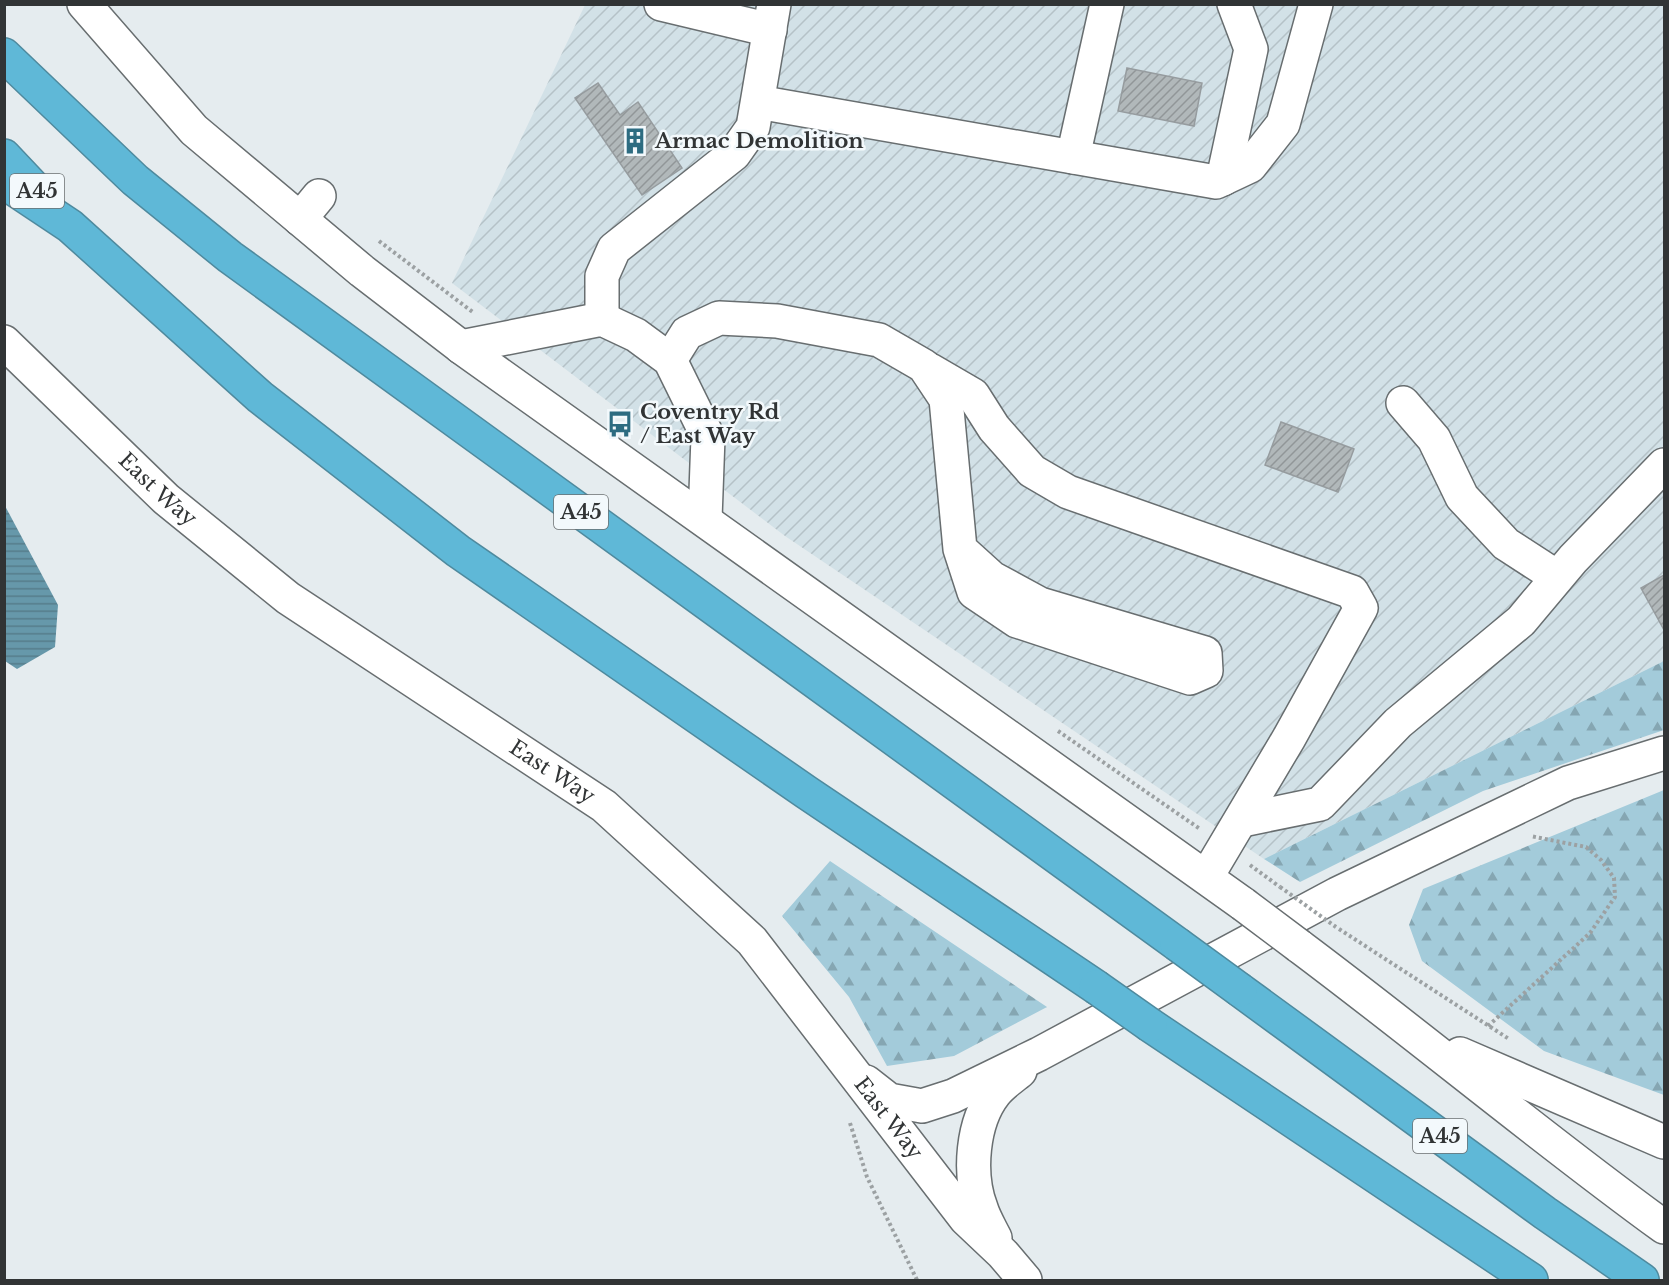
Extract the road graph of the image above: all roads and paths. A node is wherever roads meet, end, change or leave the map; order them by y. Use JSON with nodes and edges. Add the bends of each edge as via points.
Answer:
{"nodes":[{"id":1,"x":84,"y":4,"type":"edge"},
{"id":2,"x":661,"y":4,"type":"edge"},
{"id":3,"x":1107,"y":4,"type":"edge"},
{"id":4,"x":1234,"y":4,"type":"edge"},
{"id":5,"x":1316,"y":4,"type":"edge"},
{"id":6,"x":772,"y":17,"type":"edge"},
{"id":7,"x":4,"y":56,"type":"edge"},
{"id":8,"x":758,"y":102,"type":"junction"},
{"id":9,"x":4,"y":156,"type":"edge"},
{"id":10,"x":1073,"y":157,"type":"junction"},
{"id":11,"x":1223,"y":179,"type":"junction"},
{"id":12,"x":4,"y":182,"type":"edge"},
{"id":13,"x":70,"y":226,"type":"junction"},
{"id":14,"x":602,"y":320,"type":"junction"},
{"id":15,"x":4,"y":342,"type":"edge"},
{"id":16,"x":461,"y":347,"type":"junction"},
{"id":17,"x":670,"y":360,"type":"junction"},
{"id":18,"x":924,"y":366,"type":"junction"},
{"id":19,"x":1403,"y":403,"type":"dead end"},
{"id":20,"x":1665,"y":465,"type":"edge"},
{"id":21,"x":705,"y":519,"type":"junction"},
{"id":22,"x":960,"y":549,"type":"junction"},
{"id":23,"x":1557,"y":577,"type":"junction"},
{"id":24,"x":1665,"y":753,"type":"edge"},
{"id":25,"x":1242,"y":820,"type":"junction"},
{"id":26,"x":1527,"y":836,"type":"dead end"},
{"id":27,"x":1206,"y":876,"type":"junction"},
{"id":28,"x":1280,"y":887,"type":"dead end"},
{"id":29,"x":1326,"y":917,"type":"dead end"},
{"id":30,"x":1308,"y":934,"type":"junction"},
{"id":31,"x":1488,"y":1026,"type":"junction"},
{"id":32,"x":1422,"y":1038,"type":"junction"},
{"id":33,"x":1519,"y":1045,"type":"dead end"},
{"id":34,"x":1039,"y":1054,"type":"junction"},
{"id":35,"x":852,"y":1070,"type":"junction"},
{"id":36,"x":849,"y":1118,"type":"dead end"},
{"id":37,"x":1665,"y":1142,"type":"edge"},
{"id":38,"x":1665,"y":1227,"type":"edge"},
{"id":39,"x":1003,"y":1254,"type":"junction"},
{"id":40,"x":917,"y":1281,"type":"edge"},
{"id":41,"x":1025,"y":1281,"type":"edge"},
{"id":42,"x":1531,"y":1281,"type":"edge"},
{"id":43,"x":1642,"y":1281,"type":"edge"}],
"edges":[{"from":1,"to":16,"type":"street","via":[[195,130],[309,207],[362,271]]},
{"from":2,"to":6,"type":"street"},
{"from":3,"to":10,"type":"street"},
{"from":4,"to":11,"type":"street","via":[[1251,49]]},
{"from":5,"to":11,"type":"street","via":[[1283,124],[1250,166]]},
{"from":6,"to":8,"type":"street"},
{"from":7,"to":43,"type":"highway","number":"A45","bridge":true,"via":[[135,180],[230,257]]},
{"from":8,"to":10,"type":"street"},
{"from":8,"to":14,"type":"street","via":[[753,127],[734,154],[614,249],[602,276]]},
{"from":9,"to":13,"type":"highway","number":"A45"},
{"from":10,"to":11,"type":"street","via":[[1216,182]]},
{"from":12,"to":13,"type":"highway"},
{"from":13,"to":42,"type":"highway","number":"A45","bridge":true,"via":[[260,397],[458,551],[796,785]]},
{"from":14,"to":16,"type":"street"},
{"from":14,"to":17,"type":"street","via":[[636,335]]},
{"from":15,"to":35,"type":"street","name":"East Way","via":[[166,499],[288,598],[604,806],[752,941]]},
{"from":16,"to":21,"type":"street"},
{"from":17,"to":18,"type":"street","via":[[687,333],[719,318],[777,321],[879,340]]},
{"from":17,"to":21,"type":"street","via":[[708,437]]},
{"from":18,"to":22,"type":"street","via":[[946,399]]},
{"from":18,"to":25,"type":"street","via":[[973,395],[994,428],[1032,471],[1068,492],[1352,592],[1361,608]]},
{"from":19,"to":23,"type":"street","via":[[1434,439],[1462,497],[1506,544]]},
{"from":20,"to":23,"type":"street"},
{"from":21,"to":27,"type":"street"},
{"from":22,"to":22,"type":"street","via":[[992,578],[1040,604],[1205,653],[1206,671],[1190,678],[1017,621],[974,592]]},
{"from":23,"to":25,"type":"street","via":[[1521,621],[1398,723],[1320,804]]},
{"from":24,"to":34,"type":"street","via":[[1568,783],[1337,894]]},
{"from":25,"to":27,"type":"street"},
{"from":26,"to":31,"type":"path","via":[[1586,847],[1614,878],[1615,897],[1590,933]]},
{"from":27,"to":30,"type":"street","bridge":true,"via":[[1243,904]]},
{"from":28,"to":31,"type":"path","bridge":true},
{"from":29,"to":30,"type":"path"},
{"from":30,"to":32,"type":"street"},
{"from":31,"to":33,"type":"path"},
{"from":32,"to":37,"type":"street"},
{"from":32,"to":38,"type":"street"},
{"from":34,"to":35,"type":"street","via":[[953,1096],[922,1106],[889,1100]]},
{"from":34,"to":39,"type":"street","via":[[996,1092],[976,1141],[974,1173],[980,1208]]},
{"from":35,"to":39,"type":"street","name":"East Way","via":[[966,1219]]},
{"from":36,"to":40,"type":"path","via":[[867,1177]]},
{"from":39,"to":41,"type":"street","name":"East Way"}]}
